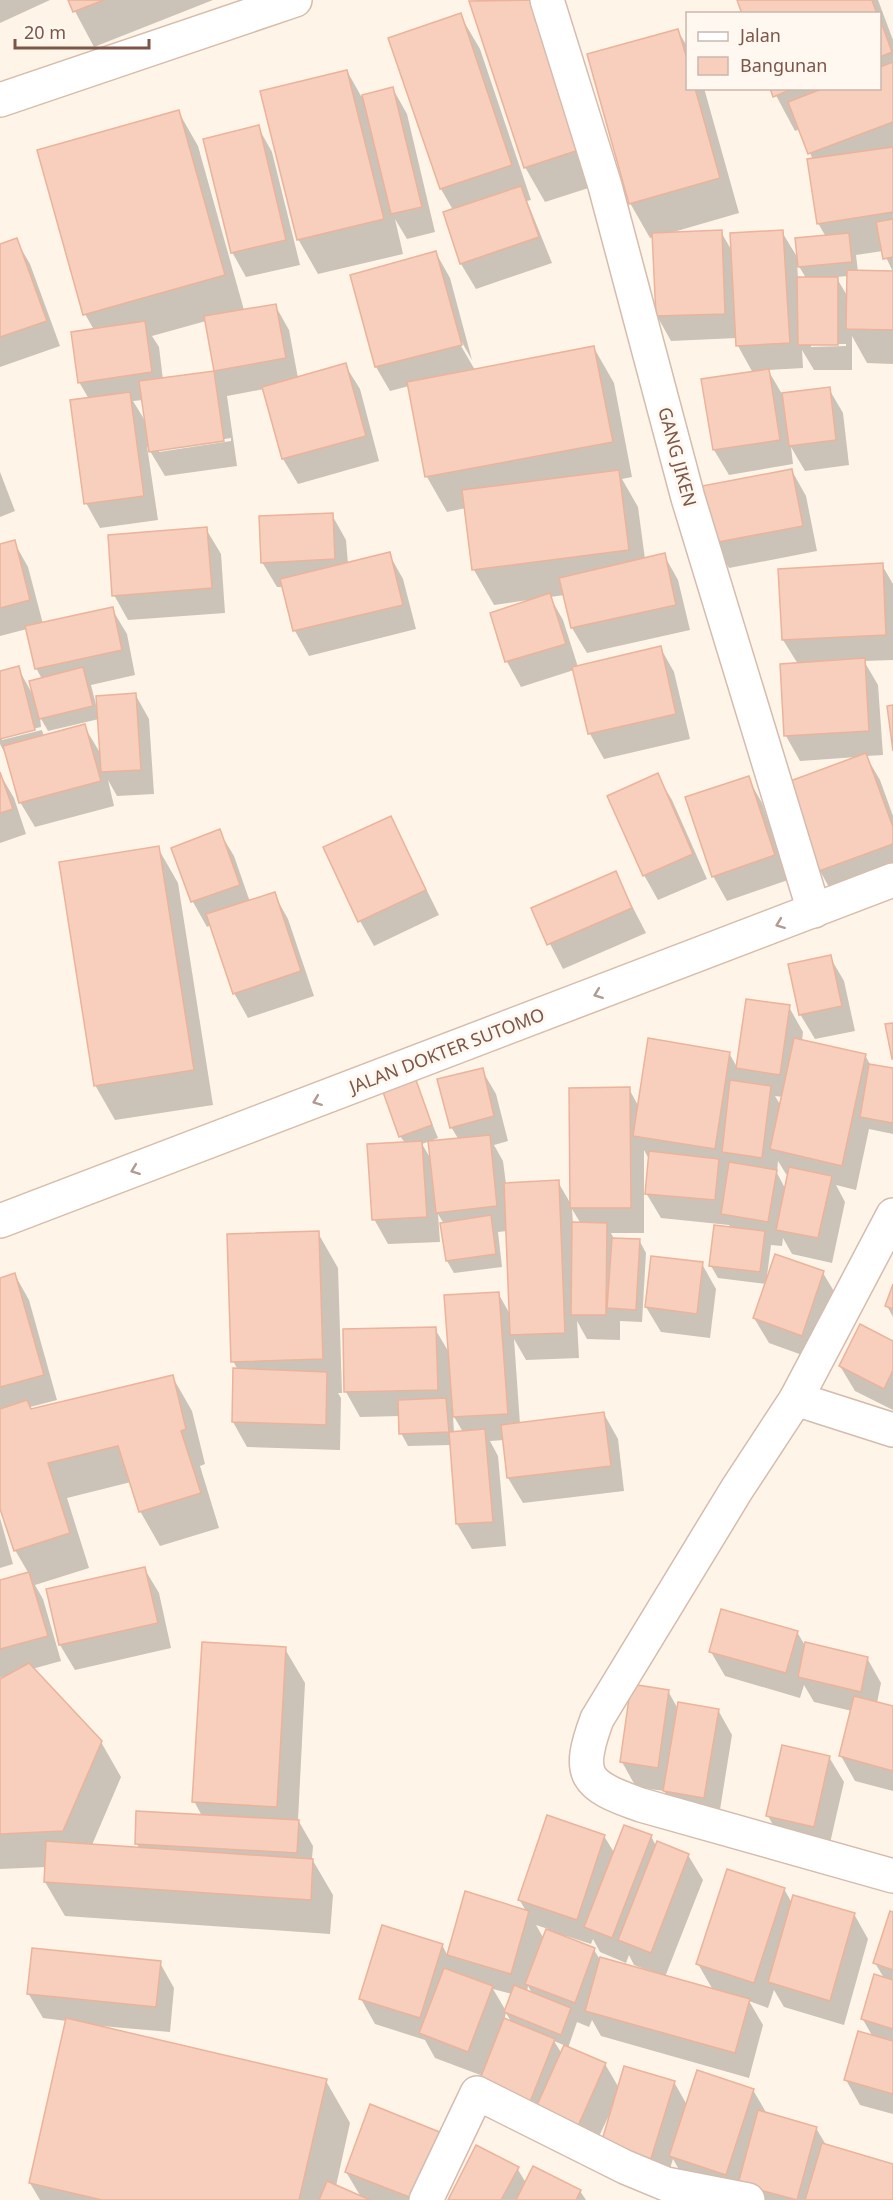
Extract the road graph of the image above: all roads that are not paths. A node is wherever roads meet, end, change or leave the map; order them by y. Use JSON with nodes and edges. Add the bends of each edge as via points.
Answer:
{"nodes":[{"id":1,"x":295,"y":0,"type":"edge"},
{"id":2,"x":547,"y":0,"type":"edge"},
{"id":3,"x":0,"y":100,"type":"edge"},
{"id":4,"x":893,"y":880,"type":"edge"},
{"id":5,"x":814,"y":911,"type":"junction"},
{"id":6,"x":893,"y":1215,"type":"edge"},
{"id":7,"x":0,"y":1221,"type":"edge"},
{"id":8,"x":796,"y":1399,"type":"junction"},
{"id":9,"x":893,"y":1430,"type":"edge"},
{"id":10,"x":893,"y":1876,"type":"edge"},
{"id":11,"x":426,"y":2200,"type":"edge"},
{"id":12,"x":748,"y":2200,"type":"edge"}],
"edges":[{"from":1,"to":3,"type":"street"},
{"from":2,"to":5,"type":"street","name":"GANG JIKEN","via":[[605,186],[688,498]]},
{"from":4,"to":5,"type":"street","name":"JALAN DOKTER SUTOMO"},
{"from":5,"to":7,"type":"street","name":"JALAN DOKTER SUTOMO","one_way":true},
{"from":6,"to":8,"type":"street"},
{"from":8,"to":9,"type":"street"},
{"from":8,"to":10,"type":"street","via":[[736,1489],[597,1719],[585,1766],[590,1778],[602,1788],[641,1805]]},
{"from":11,"to":12,"type":"street","via":[[477,2092],[666,2184]]}]}
